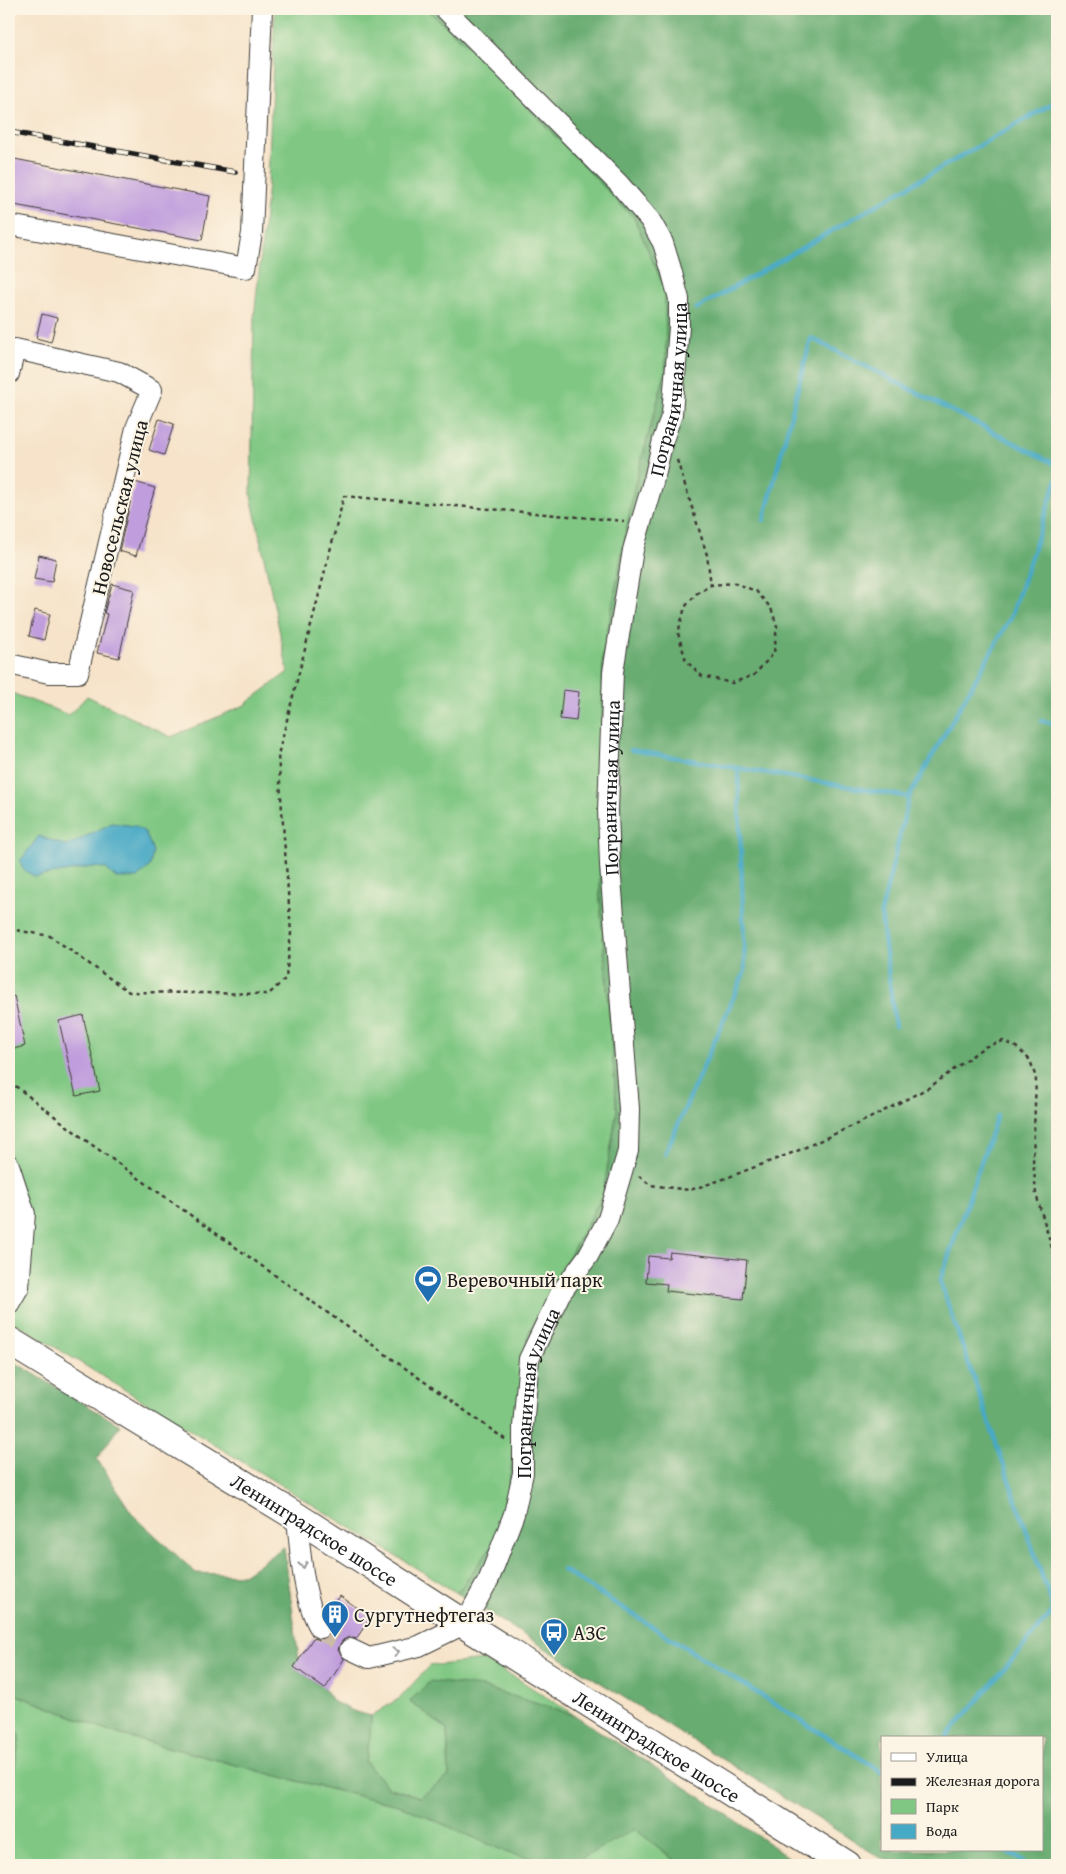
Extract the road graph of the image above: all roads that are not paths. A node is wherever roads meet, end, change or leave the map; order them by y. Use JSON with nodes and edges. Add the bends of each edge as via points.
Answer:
{"nodes":[{"id":1,"x":262,"y":9,"type":"edge"},
{"id":2,"x":445,"y":9,"type":"edge"},
{"id":3,"x":9,"y":225,"type":"edge"},
{"id":4,"x":9,"y":374,"type":"edge"},
{"id":5,"x":9,"y":664,"type":"edge"},
{"id":6,"x":9,"y":1165,"type":"edge"},
{"id":7,"x":9,"y":1304,"type":"edge"},
{"id":8,"x":9,"y":1341,"type":"edge"},
{"id":9,"x":297,"y":1517,"type":"junction"},
{"id":10,"x":464,"y":1624,"type":"junction"},
{"id":11,"x":320,"y":1628,"type":"tunnel mouth"},
{"id":12,"x":350,"y":1649,"type":"tunnel mouth"},
{"id":13,"x":847,"y":1865,"type":"edge"}],
"edges":[{"from":1,"to":3,"type":"street","via":[[252,233],[246,268]]},
{"from":2,"to":10,"type":"street","name":"Пограничная улица","via":[[620,184],[650,220],[663,243],[679,299],[672,414],[640,522],[613,672],[608,771],[610,866],[629,1109],[628,1151],[605,1226],[560,1294],[529,1359],[523,1473],[510,1523],[489,1579]]},
{"from":4,"to":5,"type":"street","name":"Новосельская улица","via":[[15,349],[119,372],[152,390],[136,428],[78,673],[49,673]]},
{"from":6,"to":7,"type":"street","via":[[25,1214],[19,1287]]},
{"from":8,"to":9,"type":"highway","name":"Ленинградское шоссе"},
{"from":9,"to":10,"type":"highway","name":"Ленинградское шоссе"},
{"from":9,"to":11,"type":"street","one_way":true,"via":[[311,1608]]},
{"from":12,"to":10,"type":"street","one_way":true,"via":[[369,1658],[419,1646]]},
{"from":10,"to":13,"type":"highway","name":"Ленинградское шоссе"}]}
